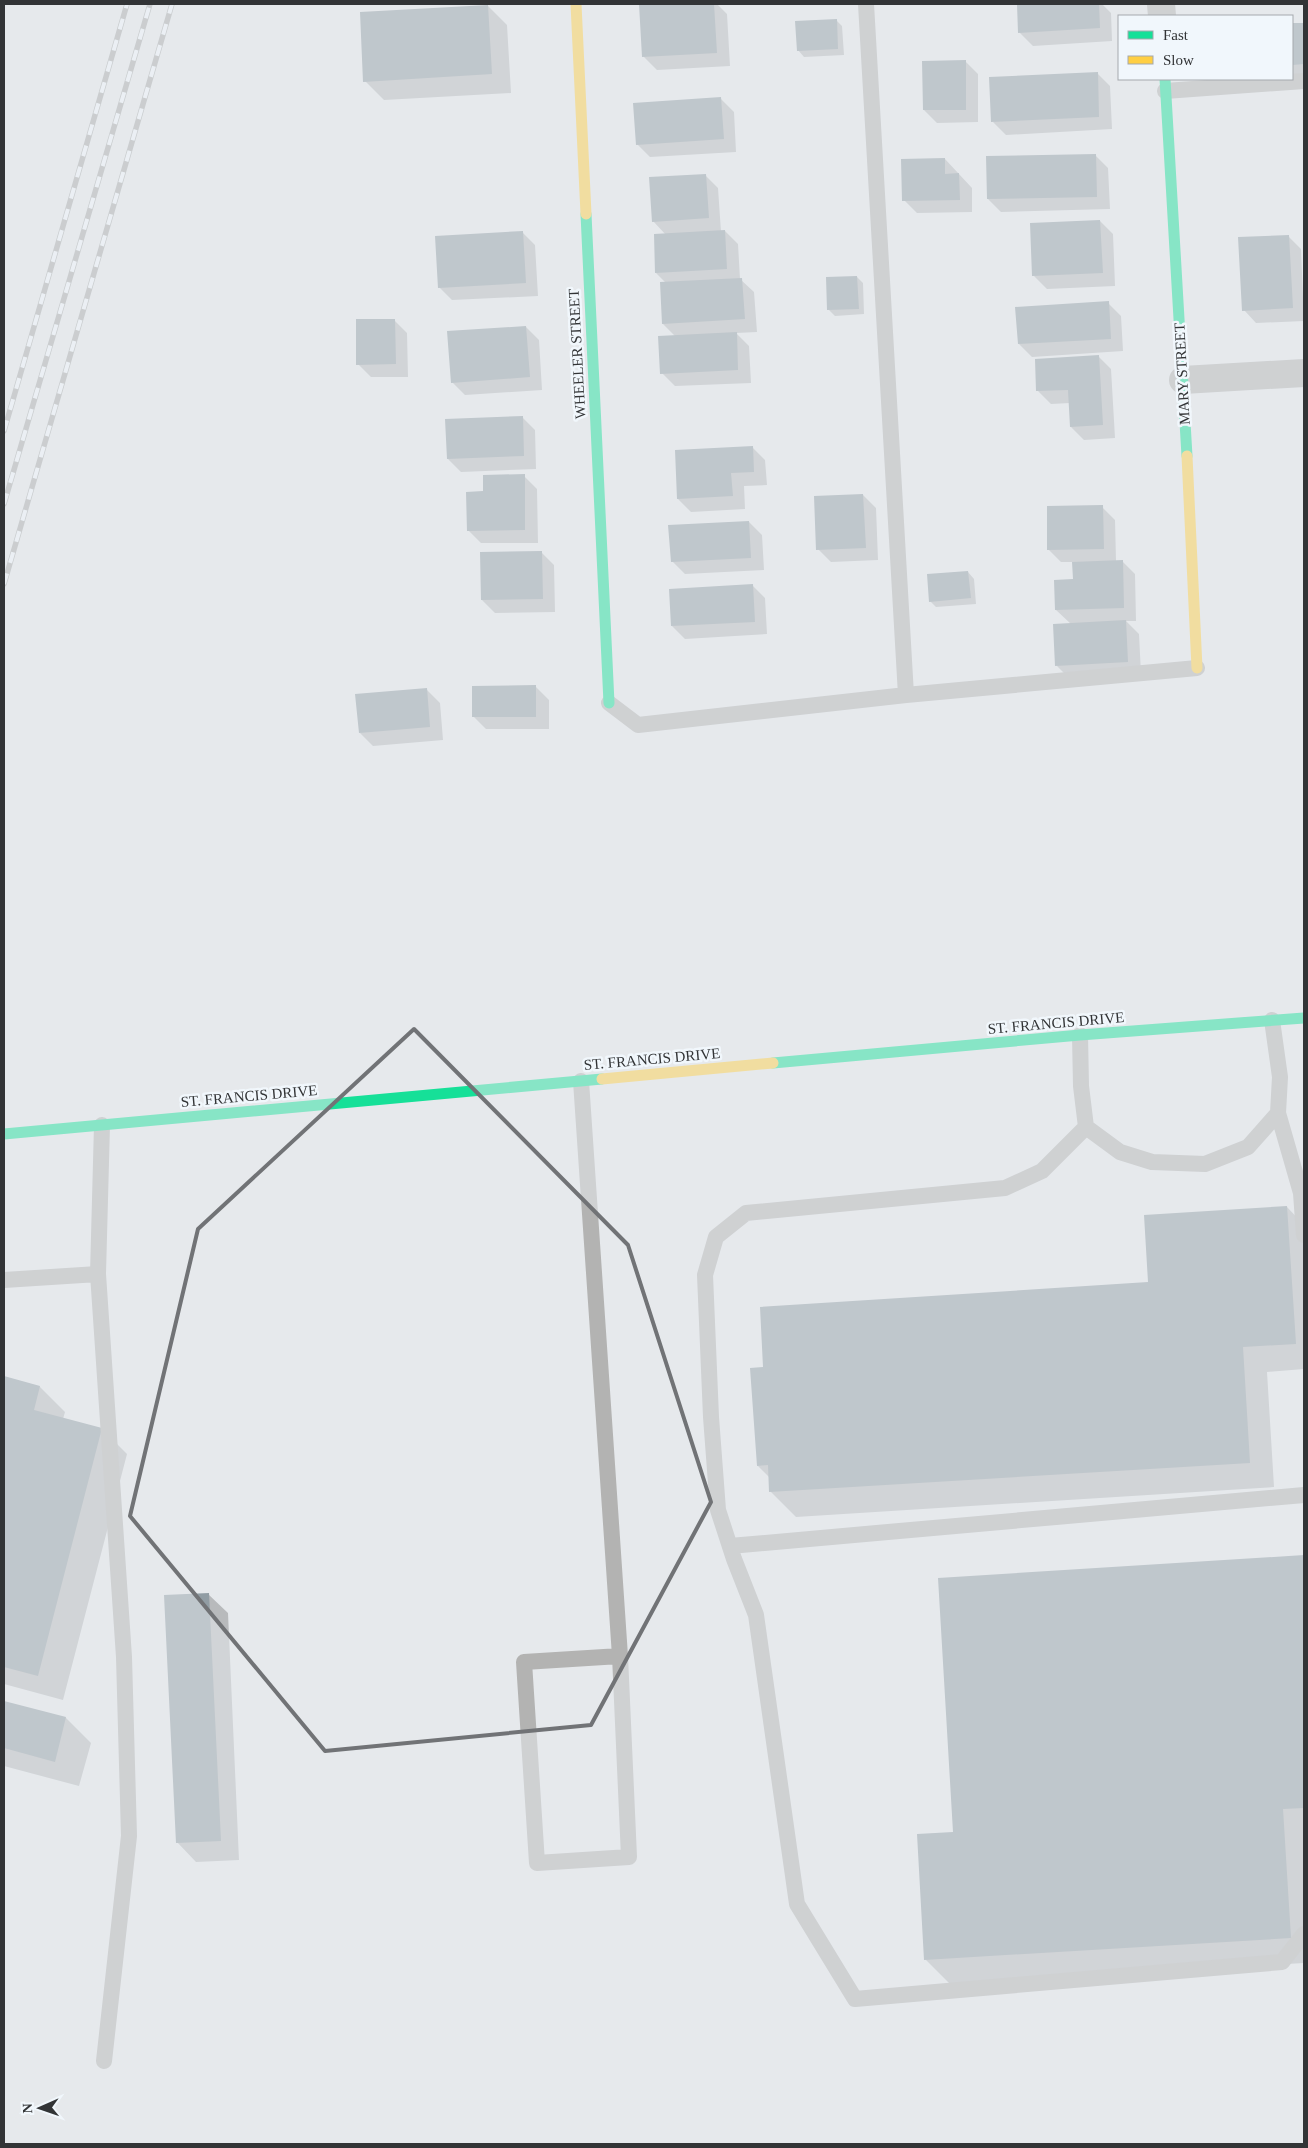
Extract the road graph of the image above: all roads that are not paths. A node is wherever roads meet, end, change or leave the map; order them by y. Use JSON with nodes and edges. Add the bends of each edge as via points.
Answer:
{"nodes":[{"id":1,"x":576,"y":4,"type":"edge"},
{"id":2,"x":866,"y":4,"type":"edge"},
{"id":3,"x":1304,"y":81,"type":"edge"},
{"id":4,"x":1165,"y":85,"type":"edge"},
{"id":5,"x":1304,"y":373,"type":"edge"},
{"id":6,"x":1183,"y":380,"type":"junction"},
{"id":7,"x":1197,"y":668,"type":"joint"},
{"id":8,"x":906,"y":695,"type":"junction"},
{"id":9,"x":609,"y":703,"type":"joint"},
{"id":10,"x":1304,"y":1018,"type":"edge"},
{"id":11,"x":1272,"y":1020,"type":"junction"},
{"id":12,"x":1080,"y":1035,"type":"junction"},
{"id":13,"x":581,"y":1081,"type":"junction"},
{"id":14,"x":1278,"y":1113,"type":"junction"},
{"id":15,"x":102,"y":1124,"type":"junction"},
{"id":16,"x":1086,"y":1127,"type":"junction"},
{"id":17,"x":4,"y":1134,"type":"edge"},
{"id":18,"x":1304,"y":1235,"type":"edge"},
{"id":19,"x":98,"y":1274,"type":"junction"},
{"id":20,"x":4,"y":1280,"type":"edge"},
{"id":21,"x":1304,"y":1495,"type":"edge"},
{"id":22,"x":730,"y":1546,"type":"junction"},
{"id":23,"x":620,"y":1656,"type":"junction"},
{"id":24,"x":1304,"y":1934,"type":"edge"},
{"id":25,"x":104,"y":2061,"type":"dead end"}],
"edges":[{"from":1,"to":9,"type":"street","name":"WHEELER STREET"},
{"from":2,"to":8,"type":"lane"},
{"from":3,"to":4,"type":"lane"},
{"from":4,"to":6,"type":"street","name":"MARY STREET"},
{"from":5,"to":6,"type":"street"},
{"from":6,"to":7,"type":"street","name":"MARY STREET"},
{"from":7,"to":8,"type":"lane"},
{"from":8,"to":9,"type":"lane","via":[[638,725]]},
{"from":10,"to":11,"type":"street","name":"ST. FRANCIS DRIVE"},
{"from":11,"to":12,"type":"street","name":"ST. FRANCIS DRIVE"},
{"from":11,"to":14,"type":"lane","via":[[1280,1077]]},
{"from":12,"to":13,"type":"street","name":"ST. FRANCIS DRIVE"},
{"from":12,"to":16,"type":"lane"},
{"from":13,"to":15,"type":"street","name":"ST. FRANCIS DRIVE"},
{"from":13,"to":23,"type":"lane"},
{"from":14,"to":16,"type":"lane","via":[[1248,1147],[1205,1164],[1152,1162],[1120,1152]]},
{"from":14,"to":18,"type":"lane","via":[[1300,1193]]},
{"from":15,"to":17,"type":"street","name":"ST. FRANCIS DRIVE"},
{"from":15,"to":19,"type":"lane"},
{"from":16,"to":22,"type":"lane","via":[[1042,1171],[1005,1188],[746,1213],[716,1237],[705,1275],[710,1398],[718,1510]]},
{"from":19,"to":20,"type":"lane"},
{"from":19,"to":25,"type":"lane","via":[[124,1658],[128,1836]]},
{"from":21,"to":22,"type":"lane"},
{"from":22,"to":24,"type":"lane","via":[[756,1615],[797,1904],[855,1999],[1282,1962]]},
{"from":23,"to":23,"type":"lane","via":[[629,1857],[537,1863],[524,1662]]}]}
